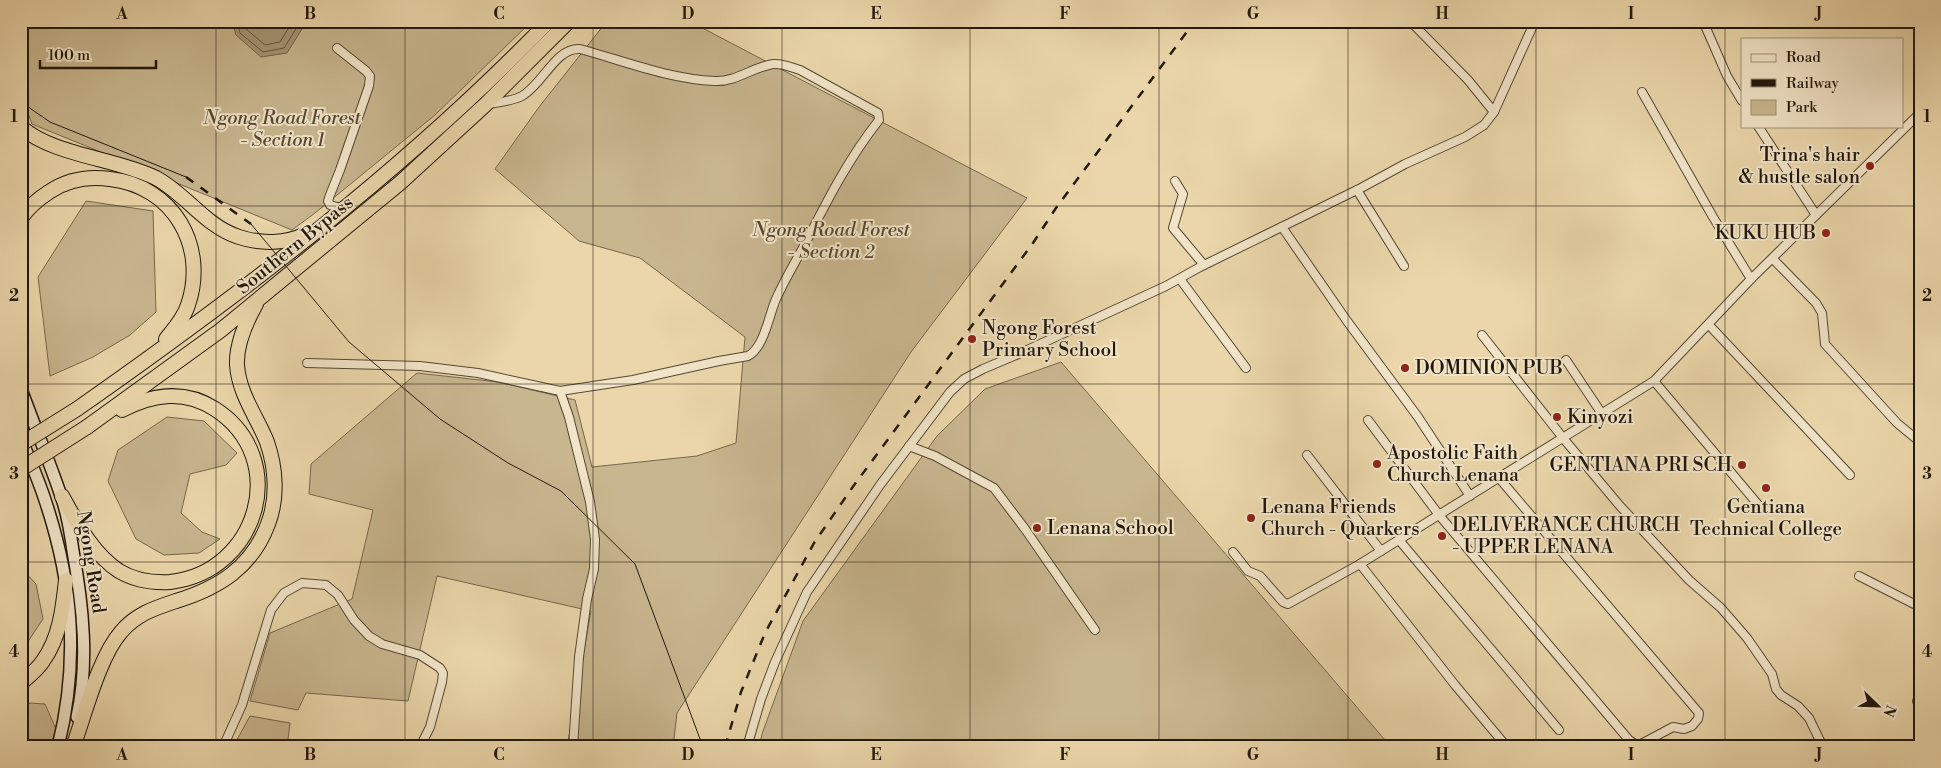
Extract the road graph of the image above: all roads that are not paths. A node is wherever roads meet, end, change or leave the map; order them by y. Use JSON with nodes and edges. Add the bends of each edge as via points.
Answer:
{"nodes":[{"id":1,"x":549,"y":21,"type":"edge"},
{"id":2,"x":569,"y":21,"type":"edge"},
{"id":3,"x":1410,"y":21,"type":"edge"},
{"id":4,"x":1535,"y":21,"type":"edge"},
{"id":5,"x":1703,"y":21,"type":"edge"},
{"id":6,"x":337,"y":48,"type":"dead end"},
{"id":7,"x":1642,"y":92,"type":"dead end"},
{"id":8,"x":1741,"y":99,"type":"edge"},
{"id":9,"x":485,"y":105,"type":"junction"},
{"id":10,"x":1494,"y":112,"type":"junction"},
{"id":11,"x":1920,"y":113,"type":"edge"},
{"id":12,"x":21,"y":127,"type":"edge"},
{"id":13,"x":1759,"y":128,"type":"edge"},
{"id":14,"x":1175,"y":181,"type":"dead end"},
{"id":15,"x":1357,"y":190,"type":"junction"},
{"id":16,"x":344,"y":209,"type":"junction"},
{"id":17,"x":1816,"y":215,"type":"junction"},
{"id":18,"x":21,"y":218,"type":"edge"},
{"id":19,"x":322,"y":226,"type":"junction"},
{"id":20,"x":1282,"y":228,"type":"junction"},
{"id":21,"x":1773,"y":259,"type":"junction"},
{"id":22,"x":1204,"y":266,"type":"junction"},
{"id":23,"x":1404,"y":266,"type":"dead end"},
{"id":24,"x":1180,"y":279,"type":"junction"},
{"id":25,"x":1751,"y":279,"type":"junction"},
{"id":26,"x":259,"y":299,"type":"junction"},
{"id":27,"x":1709,"y":325,"type":"junction"},
{"id":28,"x":1482,"y":335,"type":"dead end"},
{"id":29,"x":154,"y":354,"type":"junction"},
{"id":30,"x":1566,"y":360,"type":"dead end"},
{"id":31,"x":307,"y":364,"type":"dead end"},
{"id":32,"x":1246,"y":368,"type":"dead end"},
{"id":33,"x":1654,"y":381,"type":"junction"},
{"id":34,"x":21,"y":389,"type":"edge"},
{"id":35,"x":560,"y":391,"type":"junction"},
{"id":36,"x":1602,"y":414,"type":"junction"},
{"id":37,"x":1368,"y":420,"type":"dead end"},
{"id":38,"x":87,"y":427,"type":"junction"},
{"id":39,"x":1563,"y":438,"type":"junction"},
{"id":40,"x":21,"y":439,"type":"edge"},
{"id":41,"x":1920,"y":442,"type":"edge"},
{"id":42,"x":21,"y":444,"type":"edge"},
{"id":43,"x":909,"y":446,"type":"junction"},
{"id":44,"x":1307,"y":455,"type":"dead end"},
{"id":45,"x":21,"y":469,"type":"edge"},
{"id":46,"x":1850,"y":475,"type":"dead end"},
{"id":47,"x":1499,"y":478,"type":"junction"},
{"id":48,"x":62,"y":496,"type":"junction"},
{"id":49,"x":1470,"y":496,"type":"junction"},
{"id":50,"x":1761,"y":508,"type":"dead end"},
{"id":51,"x":1439,"y":515,"type":"junction"},
{"id":52,"x":1399,"y":540,"type":"junction"},
{"id":53,"x":1381,"y":551,"type":"junction"},
{"id":54,"x":1233,"y":552,"type":"dead end"},
{"id":55,"x":1360,"y":564,"type":"junction"},
{"id":56,"x":1859,"y":576,"type":"dead end"},
{"id":57,"x":66,"y":580,"type":"junction"},
{"id":58,"x":1920,"y":607,"type":"edge"},
{"id":59,"x":1095,"y":630,"type":"dead end"},
{"id":60,"x":21,"y":683,"type":"edge"},
{"id":61,"x":1920,"y":702,"type":"edge"},
{"id":62,"x":1920,"y":707,"type":"edge"},
{"id":63,"x":1559,"y":730,"type":"dead end"},
{"id":64,"x":58,"y":747,"type":"edge"},
{"id":65,"x":72,"y":747,"type":"edge"},
{"id":66,"x":223,"y":747,"type":"edge"},
{"id":67,"x":420,"y":747,"type":"edge"},
{"id":68,"x":572,"y":747,"type":"edge"},
{"id":69,"x":747,"y":747,"type":"edge"},
{"id":70,"x":1507,"y":747,"type":"edge"},
{"id":71,"x":1823,"y":747,"type":"edge"}],
"edges":[{"from":1,"to":16,"type":"highway","name":"Southern Bypass","via":[[440,128]]},
{"from":2,"to":9,"type":"highway","name":"Southern Bypass"},
{"from":3,"to":10,"type":"street","via":[[1468,80]]},
{"from":4,"to":10,"type":"street"},
{"from":5,"to":8,"type":"street"},
{"from":6,"to":16,"type":"street","via":[[370,76],[328,201],[334,207]]},
{"from":7,"to":25,"type":"street"},
{"from":9,"to":26,"type":"highway","name":"Southern Bypass","via":[[400,183]]},
{"from":9,"to":35,"type":"street","via":[[520,97],[564,52],[580,48],[699,80],[718,81],[775,64],[786,66],[800,70],[880,116],[832,192],[777,296],[760,344],[753,354],[659,375]]},
{"from":10,"to":15,"type":"street","via":[[1484,124],[1465,137]]},
{"from":11,"to":17,"type":"street"},
{"from":12,"to":19,"type":"highway","via":[[52,144],[158,179],[175,190],[208,221],[239,237],[266,242],[283,241]]},
{"from":13,"to":17,"type":"street"},
{"from":14,"to":22,"type":"street","via":[[1183,194],[1173,228]]},
{"from":15,"to":20,"type":"street"},
{"from":15,"to":23,"type":"street"},
{"from":16,"to":19,"type":"highway","name":"Southern Bypass"},
{"from":17,"to":21,"type":"street"},
{"from":18,"to":29,"type":"highway","via":[[56,187],[79,178],[119,180],[136,185],[169,207],[191,245],[194,285],[182,317]]},
{"from":19,"to":29,"type":"highway","name":"Southern Bypass","via":[[237,295]]},
{"from":20,"to":22,"type":"street"},
{"from":20,"to":49,"type":"street","via":[[1421,421]]},
{"from":21,"to":25,"type":"street"},
{"from":21,"to":41,"type":"street","via":[[1816,303],[1822,313],[1825,344],[1897,423]]},
{"from":22,"to":24,"type":"street"},
{"from":24,"to":32,"type":"street"},
{"from":24,"to":43,"type":"street","via":[[964,380],[935,409]]},
{"from":25,"to":27,"type":"street"},
{"from":26,"to":38,"type":"highway","name":"Southern Bypass"},
{"from":26,"to":65,"type":"highway","via":[[242,335],[237,366],[245,398],[267,443],[276,484],[274,504],[264,536],[252,555],[228,578],[203,592],[154,608],[134,619],[121,632],[102,664]]},
{"from":27,"to":33,"type":"street"},
{"from":27,"to":46,"type":"street"},
{"from":28,"to":39,"type":"street"},
{"from":29,"to":42,"type":"highway","name":"Southern Bypass","bridge":true,"via":[[135,370]]},
{"from":30,"to":36,"type":"street"},
{"from":31,"to":35,"type":"street","via":[[420,366],[478,373]]},
{"from":33,"to":36,"type":"street"},
{"from":33,"to":50,"type":"street"},
{"from":34,"to":48,"type":"main road","name":"Ngong Road"},
{"from":35,"to":68,"type":"street","via":[[590,502],[595,538],[594,569],[579,657]]},
{"from":36,"to":39,"type":"street"},
{"from":37,"to":51,"type":"street"},
{"from":38,"to":45,"type":"highway","name":"Southern Bypass","bridge":true},
{"from":38,"to":48,"type":"highway","via":[[137,402],[161,396],[187,397],[214,408],[226,416],[240,433],[254,460],[258,490],[251,521],[233,551],[209,570],[181,580],[146,581],[118,570],[106,560],[82,532]]},
{"from":39,"to":47,"type":"street"},
{"from":39,"to":71,"type":"street","via":[[1620,506],[1747,638],[1772,674],[1776,689],[1810,718]]},
{"from":40,"to":57,"type":"main road","name":"Ngong Road","via":[[46,503]]},
{"from":43,"to":59,"type":"street","via":[[935,456],[994,488]]},
{"from":43,"to":69,"type":"street","via":[[807,592],[775,662]]},
{"from":44,"to":53,"type":"street"},
{"from":47,"to":49,"type":"street"},
{"from":47,"to":51,"type":"street","via":[[1700,713],[1692,726],[1684,729],[1673,727],[1640,744],[1629,740]]},
{"from":48,"to":65,"type":"main road","name":"Ngong Road","via":[[78,575],[84,632],[81,701]]},
{"from":49,"to":51,"type":"street"},
{"from":51,"to":52,"type":"street"},
{"from":52,"to":53,"type":"street"},
{"from":52,"to":63,"type":"street"},
{"from":53,"to":55,"type":"street"},
{"from":54,"to":55,"type":"street","via":[[1248,571],[1260,576],[1288,604]]},
{"from":55,"to":70,"type":"street"},
{"from":56,"to":58,"type":"street"},
{"from":57,"to":60,"type":"highway","via":[[60,623],[53,643],[43,661]]},
{"from":57,"to":64,"type":"main road","name":"Ngong Road","via":[[72,662]]},
{"from":61,"to":62,"type":"street","via":[[1917,701]]},
{"from":66,"to":67,"type":"street","via":[[242,705],[271,610],[284,593],[302,583],[326,585],[338,595],[369,636],[382,644],[420,655],[440,668],[442,682],[430,727]]}]}
